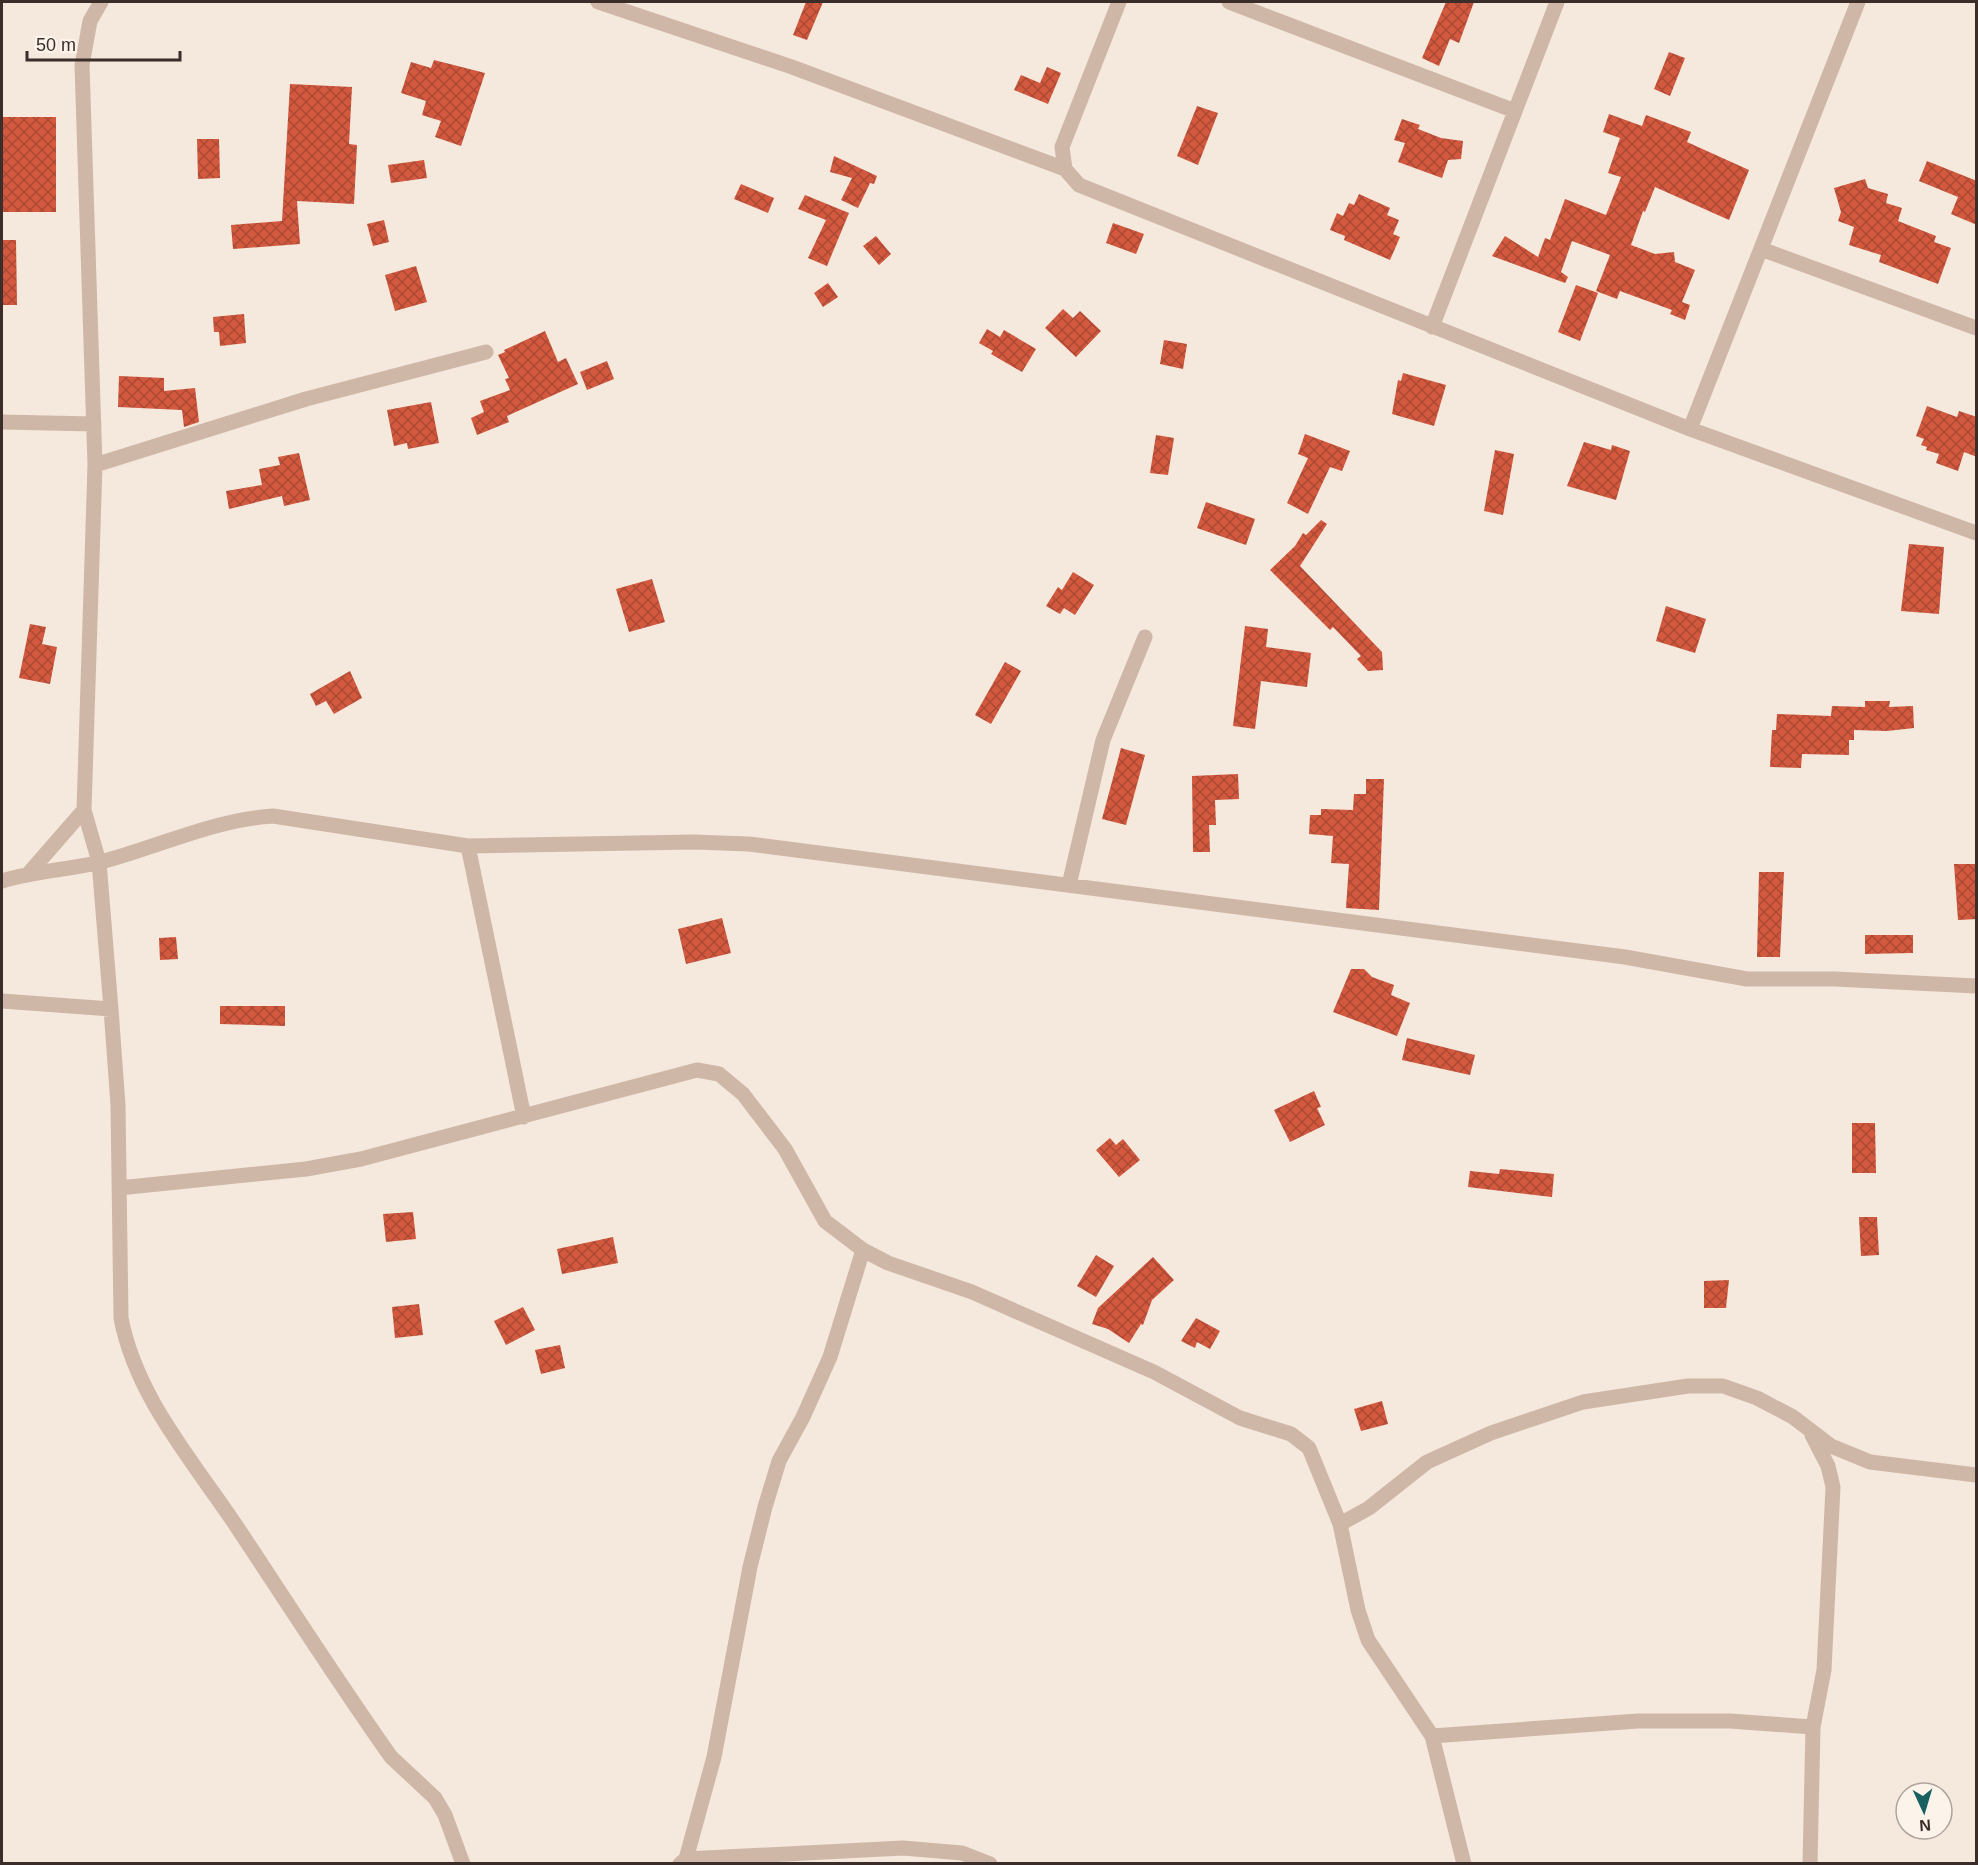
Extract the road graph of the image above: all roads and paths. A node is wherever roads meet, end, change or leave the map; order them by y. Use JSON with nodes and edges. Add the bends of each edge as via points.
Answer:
{"nodes":[{"id":1,"x":100,"y":2,"type":"edge"},
{"id":2,"x":598,"y":2,"type":"edge"},
{"id":3,"x":1119,"y":2,"type":"edge"},
{"id":4,"x":1229,"y":2,"type":"edge"},
{"id":5,"x":1557,"y":2,"type":"edge"},
{"id":6,"x":1858,"y":2,"type":"edge"},
{"id":7,"x":1515,"y":111,"type":"junction"},
{"id":8,"x":1065,"y":169,"type":"junction"},
{"id":9,"x":1762,"y":246,"type":"junction"},
{"id":10,"x":1977,"y":323,"type":"edge"},
{"id":11,"x":1432,"y":327,"type":"junction"},
{"id":12,"x":1977,"y":328,"type":"edge"},
{"id":13,"x":486,"y":351,"type":"dead end"},
{"id":14,"x":2,"y":422,"type":"edge"},
{"id":15,"x":94,"y":424,"type":"junction"},
{"id":16,"x":1690,"y":429,"type":"junction"},
{"id":17,"x":95,"y":465,"type":"junction"},
{"id":18,"x":1977,"y":532,"type":"edge"},
{"id":19,"x":1145,"y":637,"type":"dead end"},
{"id":20,"x":84,"y":810,"type":"junction"},
{"id":21,"x":468,"y":846,"type":"junction"},
{"id":22,"x":99,"y":862,"type":"junction"},
{"id":23,"x":29,"y":873,"type":"junction"},
{"id":24,"x":2,"y":881,"type":"edge"},
{"id":25,"x":1069,"y":885,"type":"junction"},
{"id":26,"x":1977,"y":986,"type":"edge"},
{"id":27,"x":2,"y":1001,"type":"edge"},
{"id":28,"x":111,"y":1009,"type":"junction"},
{"id":29,"x":524,"y":1117,"type":"junction"},
{"id":30,"x":119,"y":1188,"type":"junction"},
{"id":31,"x":863,"y":1250,"type":"junction"},
{"id":32,"x":1809,"y":1430,"type":"junction"},
{"id":33,"x":1977,"y":1475,"type":"edge"},
{"id":34,"x":1340,"y":1524,"type":"junction"},
{"id":35,"x":1813,"y":1727,"type":"junction"},
{"id":36,"x":1432,"y":1736,"type":"junction"},
{"id":37,"x":683,"y":1861,"type":"edge"},
{"id":38,"x":463,"y":1863,"type":"edge"},
{"id":39,"x":990,"y":1863,"type":"edge"},
{"id":40,"x":1464,"y":1863,"type":"edge"},
{"id":41,"x":1809,"y":1863,"type":"edge"}],
"edges":[{"from":1,"to":15,"type":"street","via":[[90,21],[82,65]]},
{"from":2,"to":8,"type":"street","via":[[792,67]]},
{"from":3,"to":8,"type":"street","via":[[1062,147]]},
{"from":4,"to":7,"type":"street"},
{"from":5,"to":7,"type":"street"},
{"from":6,"to":9,"type":"street"},
{"from":7,"to":11,"type":"street"},
{"from":8,"to":11,"type":"street","via":[[1079,185]]},
{"from":9,"to":10,"type":"street"},
{"from":9,"to":12,"type":"street"},
{"from":9,"to":16,"type":"street"},
{"from":11,"to":16,"type":"street"},
{"from":13,"to":17,"type":"street","via":[[306,399]]},
{"from":14,"to":15,"type":"street"},
{"from":15,"to":17,"type":"street"},
{"from":16,"to":18,"type":"street"},
{"from":17,"to":20,"type":"street"},
{"from":19,"to":25,"type":"street","via":[[1103,740]]},
{"from":20,"to":22,"type":"street"},
{"from":20,"to":23,"type":"street"},
{"from":21,"to":22,"type":"street","via":[[273,816],[203,829]]},
{"from":21,"to":25,"type":"street","via":[[749,844]]},
{"from":21,"to":29,"type":"street"},
{"from":22,"to":23,"type":"street"},
{"from":22,"to":28,"type":"street"},
{"from":23,"to":24,"type":"street"},
{"from":25,"to":26,"type":"street","via":[[1625,957],[1747,979]]},
{"from":27,"to":28,"type":"street"},
{"from":28,"to":30,"type":"street"},
{"from":29,"to":30,"type":"street","via":[[361,1159],[306,1169]]},
{"from":29,"to":31,"type":"street","via":[[697,1070],[720,1074],[743,1094],[784,1149],[825,1221]]},
{"from":30,"to":38,"type":"street","via":[[121,1318],[136,1369],[172,1435],[363,1717],[392,1757],[435,1798]]},
{"from":31,"to":34,"type":"street","via":[[888,1263],[972,1292],[1154,1372],[1240,1418],[1291,1434],[1309,1448]]},
{"from":31,"to":37,"type":"street","via":[[830,1357],[779,1461],[765,1507],[714,1757]]},
{"from":32,"to":33,"type":"street","via":[[1831,1446],[1870,1462]]},
{"from":32,"to":34,"type":"street","via":[[1757,1398],[1723,1386],[1688,1386],[1583,1402],[1491,1432],[1427,1462],[1369,1508]]},
{"from":32,"to":35,"type":"street","via":[[1828,1466],[1833,1487],[1824,1670]]},
{"from":34,"to":36,"type":"street","via":[[1368,1640]]},
{"from":35,"to":36,"type":"street","via":[[1638,1721]]},
{"from":35,"to":41,"type":"street"},
{"from":36,"to":40,"type":"street"},
{"from":37,"to":39,"type":"street","via":[[903,1848],[962,1853]]}]}
